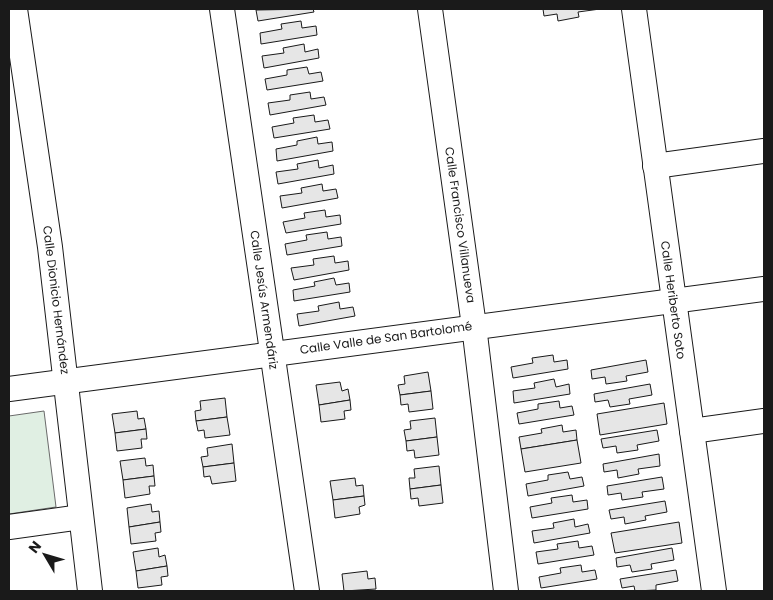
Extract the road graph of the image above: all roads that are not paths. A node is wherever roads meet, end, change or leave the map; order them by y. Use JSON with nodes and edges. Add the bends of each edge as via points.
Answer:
{"nodes":[{"id":1,"x":15,"y":9,"type":"edge"},
{"id":2,"x":222,"y":9,"type":"edge"},
{"id":3,"x":430,"y":9,"type":"edge"},
{"id":4,"x":634,"y":9,"type":"edge"},
{"id":5,"x":764,"y":151,"type":"edge"},
{"id":6,"x":656,"y":166,"type":"junction"},
{"id":7,"x":764,"y":289,"type":"edge"},
{"id":8,"x":673,"y":301,"type":"junction"},
{"id":9,"x":474,"y":326,"type":"junction"},
{"id":10,"x":271,"y":354,"type":"junction"},
{"id":11,"x":66,"y":382,"type":"junction"},
{"id":12,"x":9,"y":389,"type":"edge"},
{"id":13,"x":764,"y":421,"type":"edge"},
{"id":14,"x":692,"y":431,"type":"junction"},
{"id":15,"x":81,"y":517,"type":"junction"},
{"id":16,"x":9,"y":526,"type":"edge"},
{"id":17,"x":90,"y":591,"type":"edge"},
{"id":18,"x":307,"y":591,"type":"edge"},
{"id":19,"x":506,"y":591,"type":"edge"},
{"id":20,"x":714,"y":591,"type":"edge"}],
"edges":[{"from":1,"to":11,"type":"street","name":"Calle Dionicio Hernández"},
{"from":2,"to":10,"type":"street","name":"Calle Jesús Armendáriz"},
{"from":3,"to":9,"type":"street","name":"Calle Francisco Villanueva"},
{"from":4,"to":6,"type":"street","name":"Calle Heriberto Soto"},
{"from":5,"to":6,"type":"street"},
{"from":6,"to":8,"type":"street","name":"Calle Heriberto Soto"},
{"from":7,"to":8,"type":"street","name":"Calle Valle de San Bartolomé"},
{"from":8,"to":9,"type":"street","name":"Calle Valle de San Bartolomé"},
{"from":8,"to":14,"type":"street","name":"Calle Heriberto Soto"},
{"from":9,"to":10,"type":"street","name":"Calle Valle de San Bartolomé"},
{"from":9,"to":19,"type":"street","name":"Calle Francisco Villanueva"},
{"from":10,"to":11,"type":"street","name":"Calle Valle de San Bartolomé"},
{"from":10,"to":18,"type":"street","name":"Calle Jesús Armendáriz"},
{"from":11,"to":12,"type":"street","name":"Calle Valle de San Bartolomé"},
{"from":11,"to":15,"type":"street","name":"Calle Dionicio Hernández"},
{"from":13,"to":14,"type":"street"},
{"from":14,"to":20,"type":"street","name":"Calle Heriberto Soto"},
{"from":15,"to":16,"type":"street"},
{"from":15,"to":17,"type":"street","name":"Calle Dionicio Hernández"}]}
